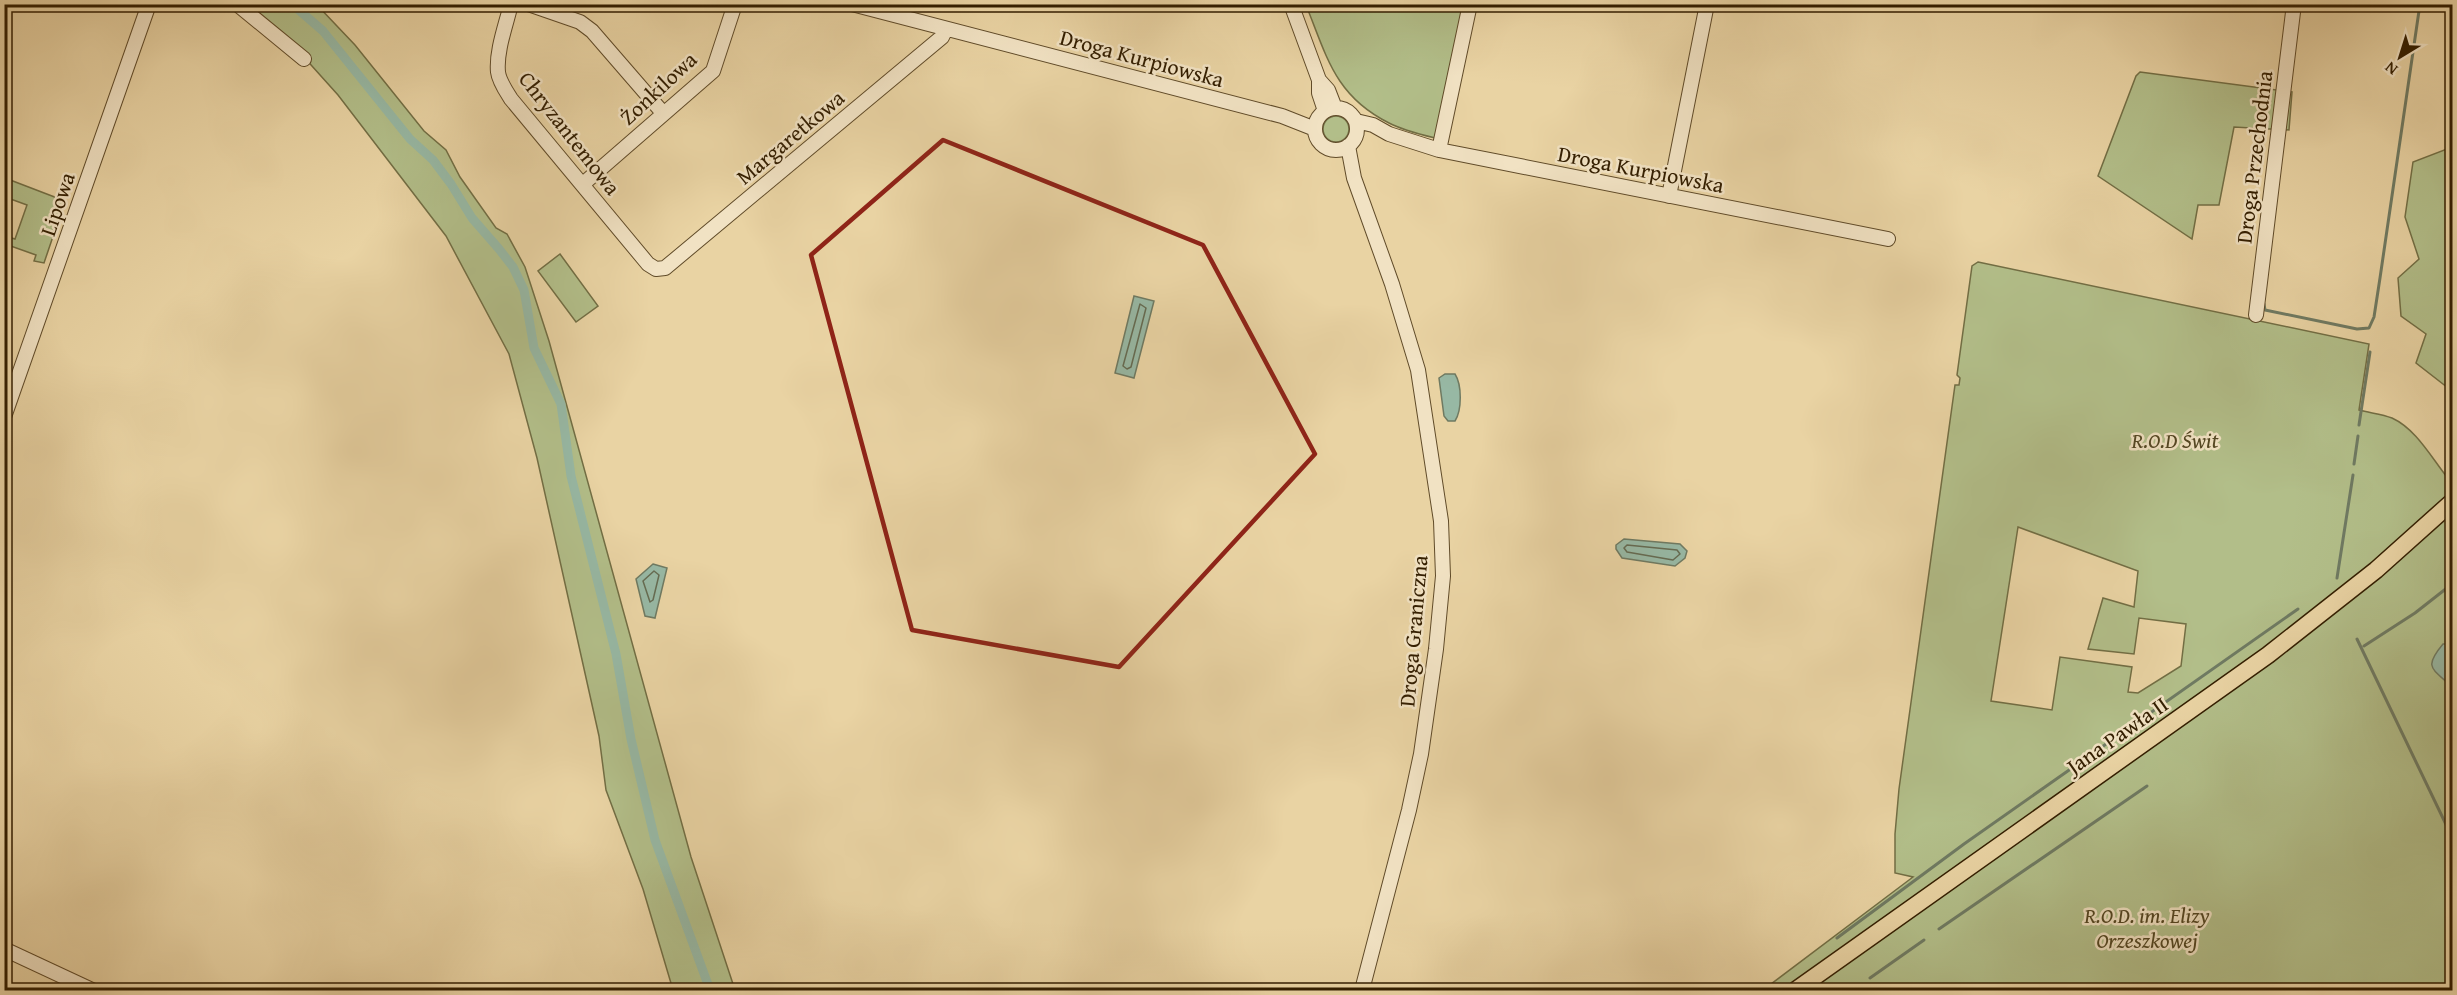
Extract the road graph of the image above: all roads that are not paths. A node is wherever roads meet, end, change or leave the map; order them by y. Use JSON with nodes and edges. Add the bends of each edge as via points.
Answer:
{"nodes":[{"id":1,"x":149,"y":4,"type":"edge"},
{"id":2,"x":237,"y":4,"type":"edge"},
{"id":3,"x":511,"y":4,"type":"edge"},
{"id":4,"x":528,"y":4,"type":"edge"},
{"id":5,"x":735,"y":4,"type":"edge"},
{"id":6,"x":852,"y":4,"type":"edge"},
{"id":7,"x":1291,"y":4,"type":"edge"},
{"id":8,"x":1470,"y":4,"type":"edge"},
{"id":9,"x":1707,"y":4,"type":"edge"},
{"id":10,"x":2294,"y":4,"type":"edge"},
{"id":11,"x":946,"y":28,"type":"junction"},
{"id":12,"x":304,"y":58,"type":"dead end"},
{"id":13,"x":663,"y":113,"type":"junction"},
{"id":14,"x":1323,"y":117,"type":"junction"},
{"id":15,"x":1356,"y":126,"type":"junction"},
{"id":16,"x":1343,"y":148,"type":"junction"},
{"id":17,"x":1439,"y":150,"type":"junction"},
{"id":18,"x":583,"y":184,"type":"junction"},
{"id":19,"x":1669,"y":196,"type":"junction"},
{"id":20,"x":1888,"y":239,"type":"dead end"},
{"id":21,"x":656,"y":269,"type":"joint"},
{"id":22,"x":2256,"y":315,"type":"dead end"},
{"id":23,"x":4,"y":417,"type":"edge"},
{"id":24,"x":2452,"y":502,"type":"edge"},
{"id":25,"x":4,"y":949,"type":"edge"},
{"id":26,"x":1363,"y":988,"type":"edge"},
{"id":27,"x":92,"y":990,"type":"edge"},
{"id":28,"x":1796,"y":990,"type":"edge"}],
"edges":[{"from":1,"to":23,"type":"street","name":"Lipowa"},
{"from":2,"to":12,"type":"street"},
{"from":3,"to":18,"type":"street","name":"Chryzantemowa","via":[[498,73],[511,99]]},
{"from":4,"to":13,"type":"street","via":[[580,22],[592,31]]},
{"from":5,"to":13,"type":"street","name":"Żonkilowa","via":[[713,71]]},
{"from":6,"to":11,"type":"street","name":"Droga Kurpiowska"},
{"from":7,"to":14,"type":"street","via":[[1319,80],[1328,90]]},
{"from":8,"to":17,"type":"street"},
{"from":9,"to":19,"type":"street"},
{"from":10,"to":22,"type":"street","name":"Droga Przechodnia"},
{"from":11,"to":14,"type":"street","name":"Droga Kurpiowska","via":[[1282,116]]},
{"from":11,"to":21,"type":"street","name":"Margaretkowa","via":[[942,38],[665,268]]},
{"from":13,"to":18,"type":"street","name":"Żonkilowa"},
{"from":14,"to":15,"type":"street","via":[[1348,111]]},
{"from":14,"to":16,"type":"street","via":[[1316,136],[1325,147]]},
{"from":15,"to":16,"type":"street"},
{"from":15,"to":17,"type":"street","name":"Droga Kurpiowska","via":[[1375,135],[1389,134]]},
{"from":16,"to":26,"type":"street","name":"Droga Graniczna","via":[[1418,370],[1441,521],[1443,576],[1419,766]]},
{"from":17,"to":19,"type":"street","name":"Droga Kurpiowska"},
{"from":18,"to":21,"type":"street","name":"Chryzantemowa"},
{"from":19,"to":20,"type":"street","name":"Droga Kurpiowska"},
{"from":24,"to":28,"type":"main road","name":"Jana Pawła II","via":[[2376,570],[2268,655]]},
{"from":25,"to":27,"type":"street"}]}
